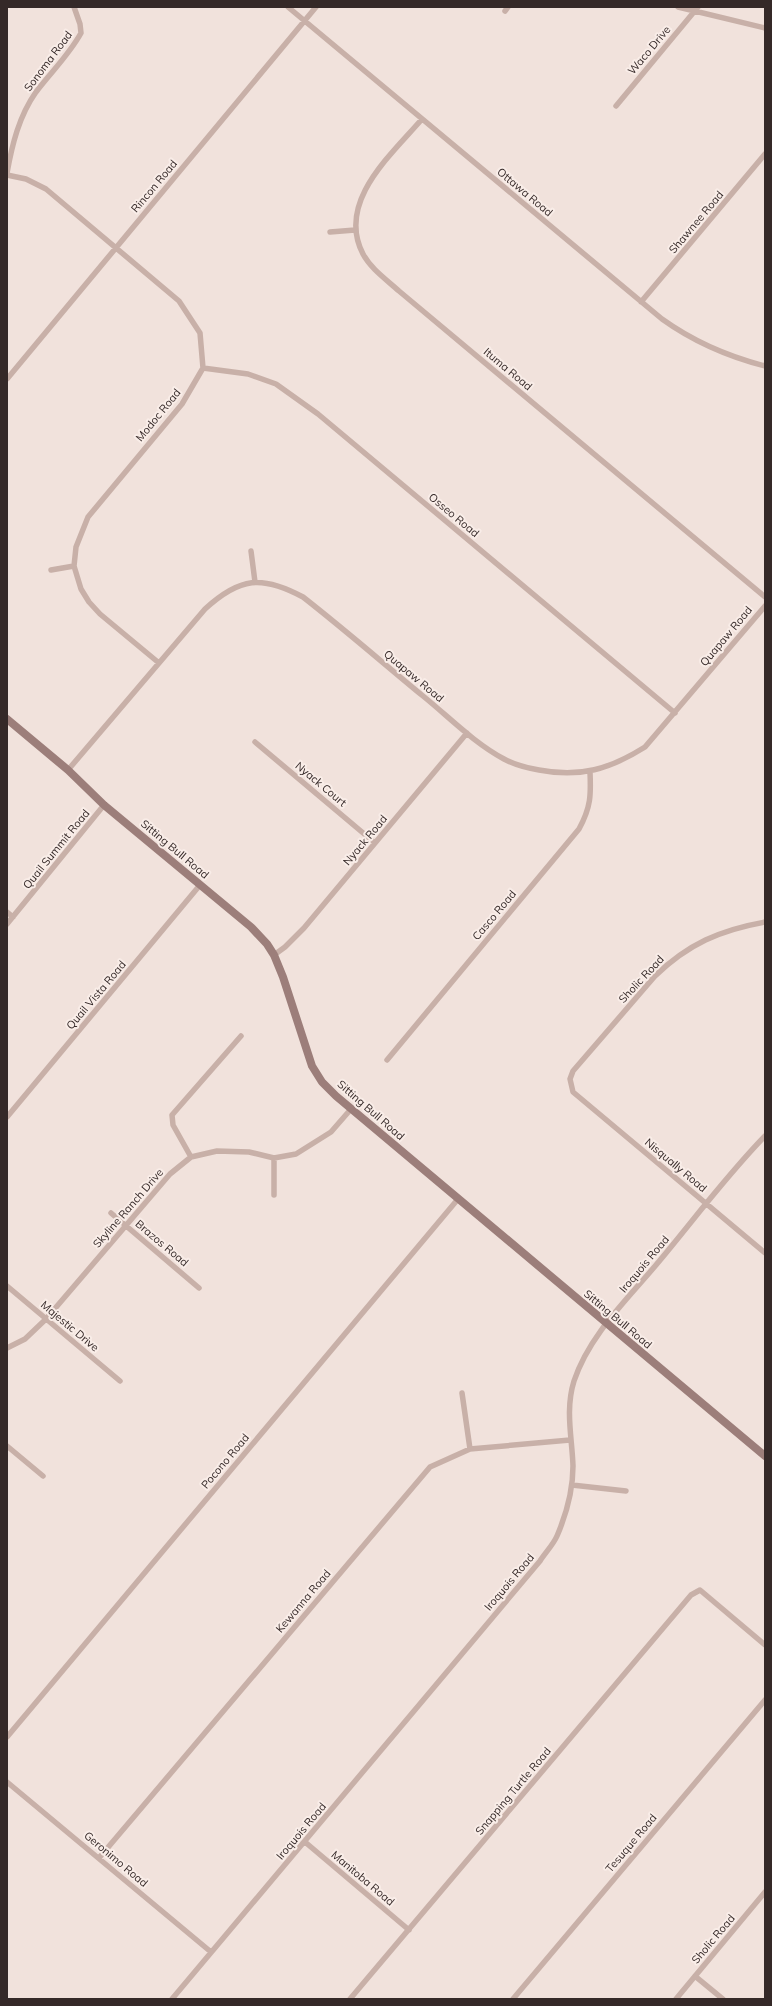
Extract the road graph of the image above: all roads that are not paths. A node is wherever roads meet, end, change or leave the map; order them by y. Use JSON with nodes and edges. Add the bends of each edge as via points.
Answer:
{"nodes":[{"id":1,"x":74,"y":7,"type":"edge"},
{"id":2,"x":288,"y":7,"type":"edge"},
{"id":3,"x":316,"y":7,"type":"edge"},
{"id":4,"x":678,"y":7,"type":"edge"},
{"id":5,"x":697,"y":9,"type":"edge"},
{"id":6,"x":305,"y":21,"type":"junction"},
{"id":7,"x":765,"y":28,"type":"edge"},
{"id":8,"x":616,"y":106,"type":"dead end"},
{"id":9,"x":422,"y":119,"type":"junction"},
{"id":10,"x":765,"y":154,"type":"edge"},
{"id":11,"x":7,"y":174,"type":"edge"},
{"id":12,"x":355,"y":230,"type":"junction"},
{"id":13,"x":330,"y":232,"type":"dead end"},
{"id":14,"x":116,"y":247,"type":"junction"},
{"id":15,"x":642,"y":302,"type":"junction"},
{"id":16,"x":765,"y":366,"type":"edge"},
{"id":17,"x":203,"y":368,"type":"junction"},
{"id":18,"x":7,"y":379,"type":"edge"},
{"id":19,"x":250,"y":551,"type":"dead end"},
{"id":20,"x":74,"y":566,"type":"junction"},
{"id":21,"x":51,"y":570,"type":"dead end"},
{"id":22,"x":255,"y":582,"type":"junction"},
{"id":23,"x":765,"y":597,"type":"edge"},
{"id":24,"x":765,"y":606,"type":"edge"},
{"id":25,"x":159,"y":663,"type":"junction"},
{"id":26,"x":675,"y":713,"type":"junction"},
{"id":27,"x":7,"y":719,"type":"edge"},
{"id":28,"x":467,"y":733,"type":"junction"},
{"id":29,"x":255,"y":742,"type":"dead end"},
{"id":30,"x":68,"y":770,"type":"junction"},
{"id":31,"x":590,"y":772,"type":"junction"},
{"id":32,"x":104,"y":805,"type":"junction"},
{"id":33,"x":375,"y":843,"type":"junction"},
{"id":34,"x":200,"y":885,"type":"junction"},
{"id":35,"x":7,"y":912,"type":"edge"},
{"id":36,"x":13,"y":917,"type":"junction"},
{"id":37,"x":765,"y":922,"type":"edge"},
{"id":38,"x":7,"y":924,"type":"edge"},
{"id":39,"x":274,"y":955,"type":"junction"},
{"id":40,"x":241,"y":1036,"type":"dead end"},
{"id":41,"x":387,"y":1060,"type":"dead end"},
{"id":42,"x":573,"y":1092,"type":"joint"},
{"id":43,"x":351,"y":1109,"type":"junction"},
{"id":44,"x":7,"y":1117,"type":"edge"},
{"id":45,"x":765,"y":1136,"type":"edge"},
{"id":46,"x":191,"y":1157,"type":"junction"},
{"id":47,"x":274,"y":1158,"type":"junction"},
{"id":48,"x":274,"y":1195,"type":"dead end"},
{"id":49,"x":458,"y":1199,"type":"junction"},
{"id":50,"x":706,"y":1204,"type":"junction"},
{"id":51,"x":111,"y":1213,"type":"dead end"},
{"id":52,"x":126,"y":1226,"type":"junction"},
{"id":53,"x":765,"y":1253,"type":"edge"},
{"id":54,"x":7,"y":1286,"type":"edge"},
{"id":55,"x":199,"y":1288,"type":"dead end"},
{"id":56,"x":46,"y":1319,"type":"junction"},
{"id":57,"x":606,"y":1323,"type":"junction"},
{"id":58,"x":7,"y":1348,"type":"edge"},
{"id":59,"x":120,"y":1381,"type":"dead end"},
{"id":60,"x":462,"y":1393,"type":"dead end"},
{"id":61,"x":570,"y":1440,"type":"junction"},
{"id":62,"x":7,"y":1446,"type":"edge"},
{"id":63,"x":470,"y":1449,"type":"junction"},
{"id":64,"x":765,"y":1456,"type":"edge"},
{"id":65,"x":43,"y":1476,"type":"dead end"},
{"id":66,"x":572,"y":1485,"type":"junction"},
{"id":67,"x":626,"y":1491,"type":"dead end"},
{"id":68,"x":765,"y":1645,"type":"edge"},
{"id":69,"x":765,"y":1700,"type":"edge"},
{"id":70,"x":7,"y":1737,"type":"edge"},
{"id":71,"x":7,"y":1782,"type":"edge"},
{"id":72,"x":305,"y":1842,"type":"junction"},
{"id":73,"x":99,"y":1858,"type":"junction"},
{"id":74,"x":765,"y":1892,"type":"edge"},
{"id":75,"x":409,"y":1930,"type":"junction"},
{"id":76,"x":211,"y":1952,"type":"junction"},
{"id":77,"x":695,"y":1976,"type":"junction"},
{"id":78,"x":172,"y":1999,"type":"edge"},
{"id":79,"x":350,"y":1999,"type":"edge"},
{"id":80,"x":513,"y":1999,"type":"edge"},
{"id":81,"x":676,"y":1999,"type":"edge"},
{"id":82,"x":723,"y":1999,"type":"edge"}],
"edges":[{"from":1,"to":11,"type":"street","name":"Sonoma Road","via":[[81,33],[36,93],[22,118]]},
{"from":2,"to":6,"type":"street","name":"Ottawa Road"},
{"from":3,"to":6,"type":"street","name":"Rincon Road"},
{"from":4,"to":5,"type":"street"},
{"from":5,"to":7,"type":"street"},
{"from":5,"to":8,"type":"street","name":"Waco Drive"},
{"from":6,"to":9,"type":"street","name":"Ottawa Road"},
{"from":6,"to":14,"type":"street","name":"Rincon Road"},
{"from":9,"to":12,"type":"street","name":"Ituma Road","via":[[372,180],[359,203]]},
{"from":9,"to":15,"type":"street","name":"Ottawa Road"},
{"from":10,"to":15,"type":"street","name":"Shawnee Road"},
{"from":11,"to":14,"type":"street","via":[[26,179],[46,189]]},
{"from":12,"to":13,"type":"street"},
{"from":12,"to":23,"type":"street","name":"Ituma Road","via":[[364,255],[374,269]]},
{"from":14,"to":17,"type":"street","via":[[179,301],[200,333]]},
{"from":14,"to":18,"type":"street","name":"Rincon Road"},
{"from":15,"to":16,"type":"street","name":"Ottawa Road","via":[[679,331],[703,345],[725,355]]},
{"from":17,"to":20,"type":"street","name":"Modoc Road","via":[[182,404],[100,499],[88,517],[76,547]]},
{"from":17,"to":26,"type":"street","name":"Osseo Road","via":[[248,374],[276,384],[318,414]]},
{"from":19,"to":22,"type":"street"},
{"from":20,"to":21,"type":"street"},
{"from":20,"to":25,"type":"street","name":"Modoc Road","via":[[81,589],[89,602]]},
{"from":22,"to":25,"type":"street","name":"Quapaw Road","via":[[237,586],[217,598]]},
{"from":22,"to":28,"type":"street","name":"Quapaw Road","via":[[273,584],[303,597]]},
{"from":24,"to":26,"type":"street","name":"Quapaw Road"},
{"from":25,"to":30,"type":"street","name":"Quapaw Road"},
{"from":26,"to":31,"type":"street","name":"Quapaw Road","via":[[645,747],[628,757]]},
{"from":27,"to":30,"type":"street","name":"Sitting Bull Road"},
{"from":28,"to":31,"type":"street","name":"Quapaw Road","via":[[505,760],[526,768],[568,774]]},
{"from":28,"to":33,"type":"street","name":"Nyack Road"},
{"from":29,"to":33,"type":"street","name":"Nyack Court"},
{"from":30,"to":32,"type":"street","name":"Sitting Bull Road"},
{"from":31,"to":41,"type":"street","name":"Casco Road","via":[[591,794],[588,813],[579,829]]},
{"from":32,"to":34,"type":"street","name":"Sitting Bull Road"},
{"from":32,"to":36,"type":"street","name":"Quail Summit Road"},
{"from":33,"to":39,"type":"street","name":"Nyack Road","via":[[304,928]]},
{"from":34,"to":39,"type":"street","name":"Sitting Bull Road","via":[[257,933]]},
{"from":34,"to":44,"type":"street","name":"Quail Vista Road"},
{"from":35,"to":36,"type":"street"},
{"from":36,"to":38,"type":"street","name":"Quail Summit Road"},
{"from":37,"to":42,"type":"street","name":"Sholic Road","via":[[705,939],[668,964],[573,1071],[570,1079]]},
{"from":39,"to":43,"type":"street","name":"Sitting Bull Road","via":[[312,1066],[326,1086]]},
{"from":40,"to":46,"type":"street","via":[[172,1115],[173,1125]]},
{"from":42,"to":50,"type":"street","name":"Nisqually Road"},
{"from":43,"to":47,"type":"street","name":"Skyline Ranch Drive","via":[[331,1132],[320,1140],[296,1154]]},
{"from":43,"to":49,"type":"street","name":"Sitting Bull Road"},
{"from":45,"to":50,"type":"street","name":"Iroquois Road"},
{"from":46,"to":47,"type":"street","name":"Skyline Ranch Drive","via":[[217,1151],[250,1152]]},
{"from":46,"to":52,"type":"street","name":"Skyline Ranch Drive","via":[[170,1174]]},
{"from":47,"to":48,"type":"street"},
{"from":49,"to":57,"type":"street","name":"Sitting Bull Road"},
{"from":49,"to":70,"type":"street","name":"Pocono Road"},
{"from":50,"to":53,"type":"street","name":"Nisqually Road"},
{"from":50,"to":57,"type":"street","name":"Iroquois Road"},
{"from":51,"to":52,"type":"street","name":"Brazos Road"},
{"from":52,"to":55,"type":"street","name":"Brazos Road"},
{"from":52,"to":56,"type":"street","name":"Skyline Ranch Drive"},
{"from":54,"to":56,"type":"street","name":"Majestic Drive"},
{"from":56,"to":58,"type":"street","name":"Skyline Ranch Drive","via":[[25,1339]]},
{"from":56,"to":59,"type":"street","name":"Majestic Drive"},
{"from":57,"to":61,"type":"street","name":"Iroquois Road","via":[[586,1354],[574,1382],[569,1405]]},
{"from":57,"to":64,"type":"street","name":"Sitting Bull Road"},
{"from":60,"to":63,"type":"street"},
{"from":61,"to":63,"type":"street","name":"Kewanna Road"},
{"from":61,"to":66,"type":"street","name":"Iroquois Road"},
{"from":62,"to":65,"type":"street"},
{"from":63,"to":73,"type":"street","name":"Kewanna Road","via":[[430,1467]]},
{"from":66,"to":67,"type":"street"},
{"from":66,"to":72,"type":"street","name":"Iroquois Road","via":[[556,1537],[540,1561]]},
{"from":68,"to":75,"type":"street","name":"Snapping Turtle Road","via":[[700,1590],[691,1595]]},
{"from":69,"to":80,"type":"street","name":"Tesuque Road"},
{"from":71,"to":73,"type":"street","name":"Geronimo Road"},
{"from":72,"to":75,"type":"street","name":"Manitoba Road"},
{"from":72,"to":76,"type":"street","name":"Iroquois Road"},
{"from":73,"to":76,"type":"street","name":"Geronimo Road"},
{"from":74,"to":77,"type":"street","name":"Sholic Road"},
{"from":75,"to":79,"type":"street","name":"Snapping Turtle Road"},
{"from":76,"to":78,"type":"street","name":"Iroquois Road"},
{"from":77,"to":81,"type":"street","name":"Sholic Road"},
{"from":77,"to":82,"type":"street"}]}
